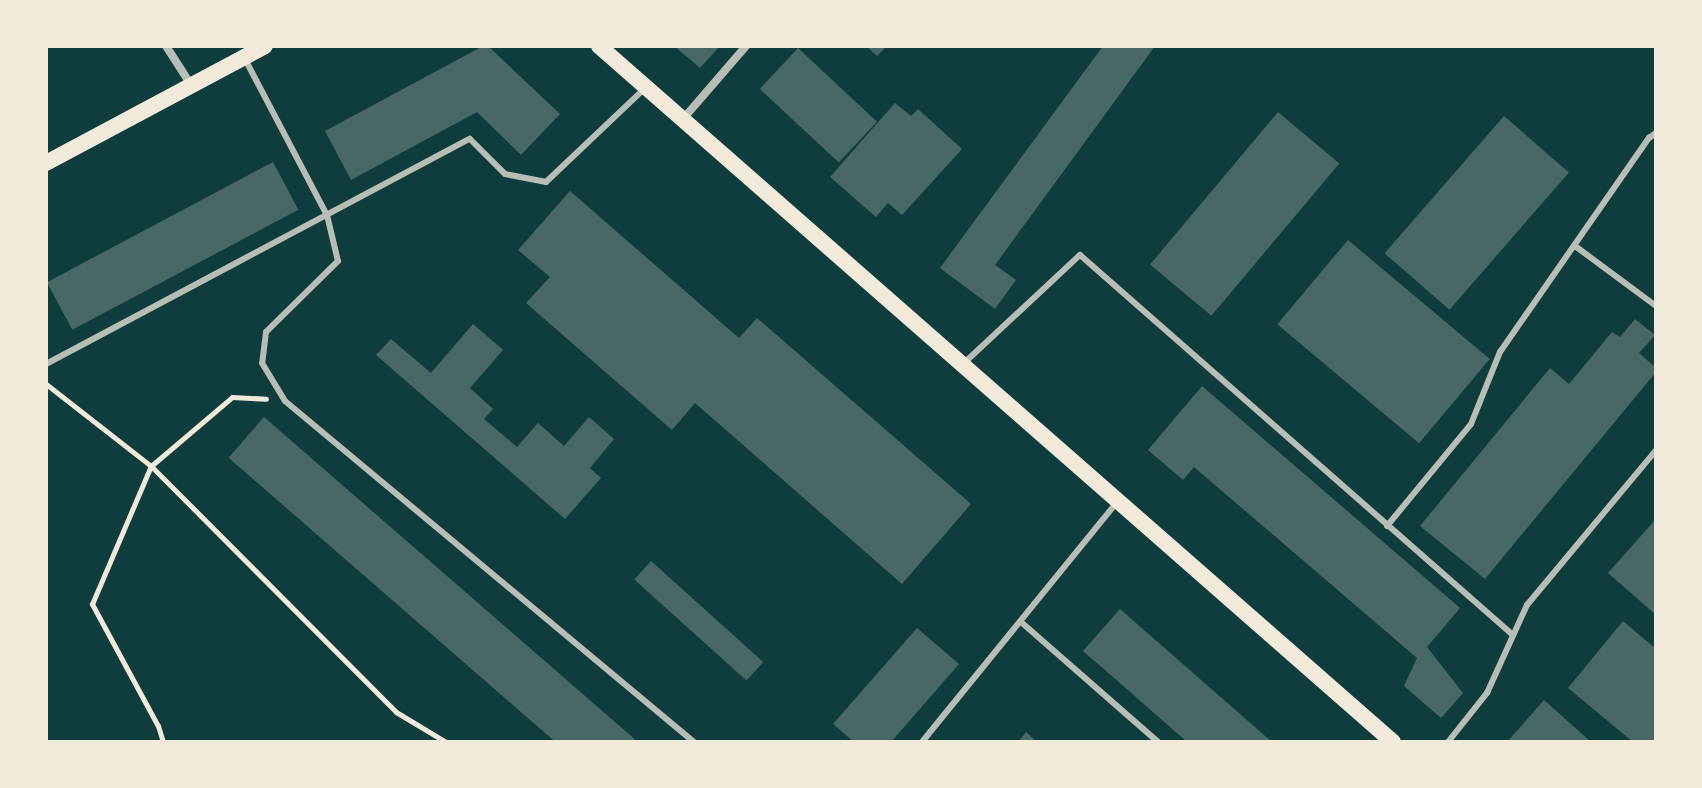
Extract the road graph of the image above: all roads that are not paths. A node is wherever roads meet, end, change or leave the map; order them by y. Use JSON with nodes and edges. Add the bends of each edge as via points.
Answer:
{"nodes":[{"id":1,"x":166,"y":46,"type":"edge"},
{"id":2,"x":265,"y":46,"type":"edge"},
{"id":3,"x":599,"y":46,"type":"edge"},
{"id":4,"x":746,"y":46,"type":"edge"},
{"id":5,"x":244,"y":57,"type":"junction"},
{"id":6,"x":191,"y":85,"type":"junction"},
{"id":7,"x":646,"y":87,"type":"junction"},
{"id":8,"x":683,"y":119,"type":"junction"},
{"id":9,"x":1656,"y":133,"type":"edge"},
{"id":10,"x":46,"y":163,"type":"edge"},
{"id":11,"x":327,"y":215,"type":"junction"},
{"id":12,"x":1575,"y":246,"type":"junction"},
{"id":13,"x":1656,"y":306,"type":"edge"},
{"id":14,"x":46,"y":364,"type":"edge"},
{"id":15,"x":962,"y":365,"type":"junction"},
{"id":16,"x":1656,"y":450,"type":"edge"},
{"id":17,"x":1117,"y":502,"type":"junction"},
{"id":18,"x":1387,"y":526,"type":"junction"},
{"id":19,"x":1021,"y":622,"type":"junction"},
{"id":20,"x":1513,"y":635,"type":"junction"},
{"id":21,"x":694,"y":742,"type":"edge"},
{"id":22,"x":922,"y":742,"type":"edge"},
{"id":23,"x":1158,"y":742,"type":"edge"},
{"id":24,"x":1393,"y":742,"type":"edge"},
{"id":25,"x":1448,"y":742,"type":"edge"}],
"edges":[{"from":1,"to":6,"type":"street"},
{"from":2,"to":5,"type":"main road"},
{"from":3,"to":7,"type":"main road"},
{"from":4,"to":8,"type":"street"},
{"from":5,"to":6,"type":"main road"},
{"from":5,"to":11,"type":"lane"},
{"from":6,"to":10,"type":"main road"},
{"from":7,"to":8,"type":"main road"},
{"from":7,"to":11,"type":"lane","via":[[546,182],[505,174],[470,139]]},
{"from":8,"to":15,"type":"main road"},
{"from":9,"to":12,"type":"lane"},
{"from":11,"to":14,"type":"lane"},
{"from":11,"to":21,"type":"lane","via":[[338,261],[266,332],[262,363],[285,401]]},
{"from":12,"to":13,"type":"lane"},
{"from":12,"to":18,"type":"lane","via":[[1500,352],[1471,424]]},
{"from":15,"to":17,"type":"main road"},
{"from":15,"to":18,"type":"lane","via":[[1080,255]]},
{"from":16,"to":20,"type":"lane","via":[[1527,605]]},
{"from":17,"to":19,"type":"lane"},
{"from":17,"to":24,"type":"main road"},
{"from":18,"to":20,"type":"lane"},
{"from":19,"to":22,"type":"lane"},
{"from":19,"to":23,"type":"lane"},
{"from":20,"to":25,"type":"lane","via":[[1487,693]]}]}
